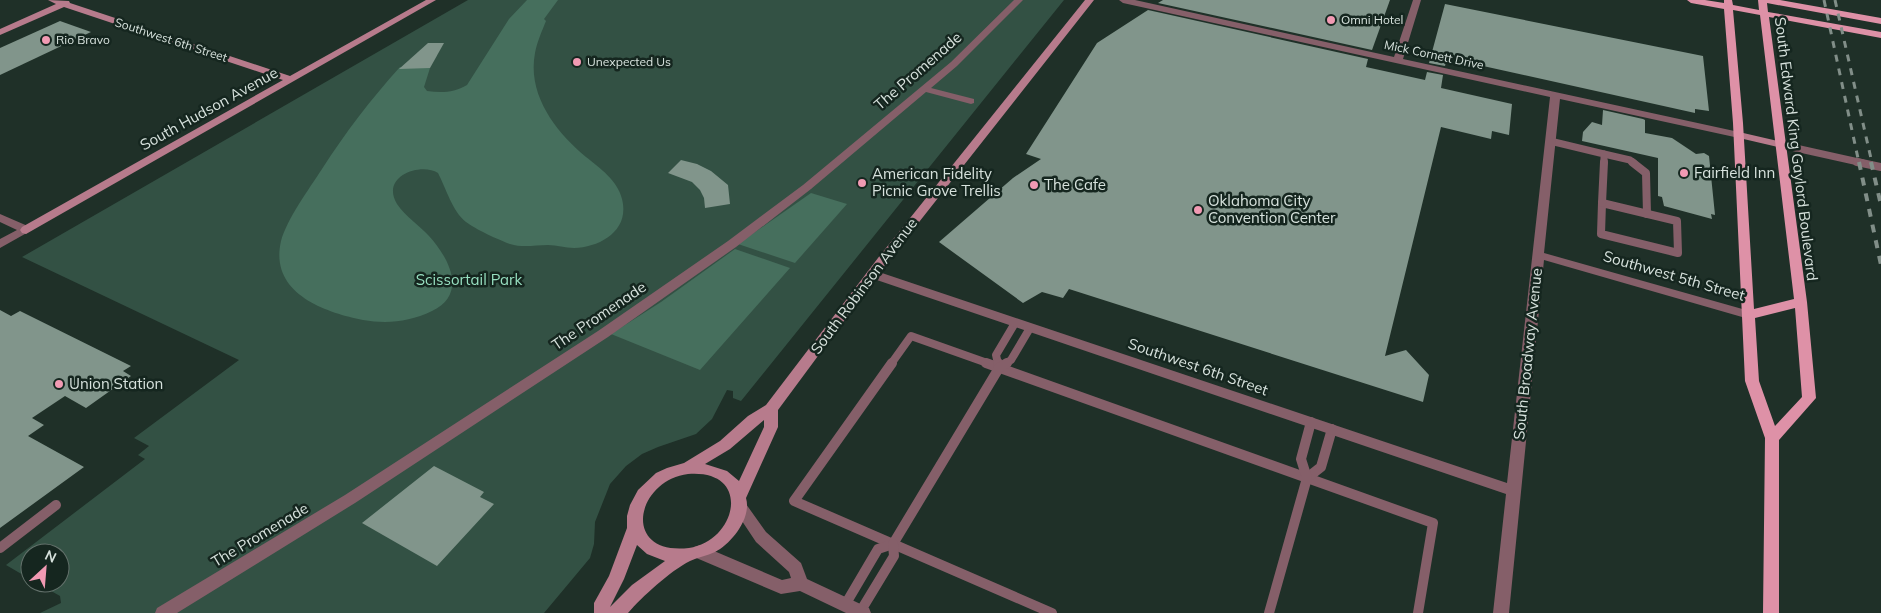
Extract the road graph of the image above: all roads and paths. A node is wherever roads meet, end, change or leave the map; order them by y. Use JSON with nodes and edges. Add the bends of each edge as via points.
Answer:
{"nodes":[{"id":1,"x":52,"y":0,"type":"edge"},
{"id":2,"x":73,"y":0,"type":"edge"},
{"id":3,"x":432,"y":0,"type":"edge"},
{"id":4,"x":1019,"y":0,"type":"edge"},
{"id":5,"x":1090,"y":0,"type":"edge"},
{"id":6,"x":1123,"y":0,"type":"edge"},
{"id":7,"x":1417,"y":0,"type":"edge"},
{"id":8,"x":1691,"y":0,"type":"edge"},
{"id":9,"x":1762,"y":0,"type":"edge"},
{"id":10,"x":1766,"y":0,"type":"edge"},
{"id":11,"x":63,"y":4,"type":"junction"},
{"id":12,"x":1729,"y":4,"type":"edge"},
{"id":13,"x":1764,"y":14,"type":"junction"},
{"id":14,"x":1881,"y":21,"type":"edge"},
{"id":15,"x":0,"y":32,"type":"edge"},
{"id":16,"x":1881,"y":35,"type":"edge"},
{"id":17,"x":1398,"y":60,"type":"junction"},
{"id":18,"x":291,"y":80,"type":"junction"},
{"id":19,"x":924,"y":89,"type":"junction"},
{"id":20,"x":1555,"y":95,"type":"junction"},
{"id":21,"x":971,"y":101,"type":"dead end"},
{"id":22,"x":1738,"y":135,"type":"junction"},
{"id":23,"x":1550,"y":142,"type":"junction"},
{"id":24,"x":1782,"y":145,"type":"junction"},
{"id":25,"x":1604,"y":154,"type":"junction"},
{"id":26,"x":1881,"y":167,"type":"edge"},
{"id":27,"x":1602,"y":203,"type":"junction"},
{"id":28,"x":1647,"y":214,"type":"junction"},
{"id":29,"x":0,"y":218,"type":"edge"},
{"id":30,"x":26,"y":230,"type":"junction"},
{"id":31,"x":0,"y":244,"type":"edge"},
{"id":32,"x":1538,"y":254,"type":"junction"},
{"id":33,"x":872,"y":274,"type":"junction"},
{"id":34,"x":1801,"y":302,"type":"junction"},
{"id":35,"x":1749,"y":315,"type":"junction"},
{"id":36,"x":1015,"y":323,"type":"junction"},
{"id":37,"x":1030,"y":328,"type":"junction"},
{"id":38,"x":999,"y":368,"type":"junction"},
{"id":39,"x":771,"y":409,"type":"junction"},
{"id":40,"x":1311,"y":422,"type":"junction"},
{"id":41,"x":1332,"y":429,"type":"junction"},
{"id":42,"x":1772,"y":438,"type":"junction"},
{"id":43,"x":686,"y":468,"type":"junction"},
{"id":44,"x":1308,"y":478,"type":"junction"},
{"id":45,"x":1514,"y":491,"type":"junction"},
{"id":46,"x":740,"y":502,"type":"junction"},
{"id":47,"x":56,"y":505,"type":"dead end"},
{"id":48,"x":635,"y":528,"type":"junction"},
{"id":49,"x":892,"y":544,"type":"junction"},
{"id":50,"x":0,"y":548,"type":"edge"},
{"id":51,"x":692,"y":554,"type":"junction"},
{"id":52,"x":801,"y":584,"type":"junction"},
{"id":53,"x":856,"y":610,"type":"edge"},
{"id":54,"x":163,"y":613,"type":"edge"},
{"id":55,"x":602,"y":613,"type":"edge"},
{"id":56,"x":615,"y":613,"type":"edge"},
{"id":57,"x":1052,"y":613,"type":"edge"},
{"id":58,"x":1269,"y":613,"type":"edge"},
{"id":59,"x":1418,"y":613,"type":"edge"},
{"id":60,"x":1501,"y":613,"type":"edge"},
{"id":61,"x":1771,"y":613,"type":"edge"}],
"edges":[{"from":1,"to":11,"type":"main road","name":"Southwest 6th Street"},
{"from":2,"to":11,"type":"main road"},
{"from":3,"to":18,"type":"main road","name":"South Hudson Avenue"},
{"from":4,"to":19,"type":"street","name":"The Promenade"},
{"from":5,"to":33,"type":"main road","name":"South Robinson Avenue"},
{"from":6,"to":17,"type":"street","name":"Mick Cornett Drive"},
{"from":7,"to":17,"type":"street"},
{"from":8,"to":12,"type":"main road"},
{"from":9,"to":13,"type":"main road","name":"South Edward King Gaylord Boulevard"},
{"from":10,"to":14,"type":"main road"},
{"from":11,"to":15,"type":"main road"},
{"from":11,"to":18,"type":"main road","name":"Southwest 6th Street"},
{"from":12,"to":13,"type":"main road"},
{"from":12,"to":22,"type":"main road"},
{"from":13,"to":16,"type":"main road"},
{"from":13,"to":24,"type":"main road","name":"South Edward King Gaylord Boulevard"},
{"from":17,"to":20,"type":"street","name":"Mick Cornett Drive"},
{"from":18,"to":30,"type":"main road","name":"South Hudson Avenue"},
{"from":19,"to":21,"type":"street"},
{"from":19,"to":54,"type":"street","name":"The Promenade","via":[[737,240],[603,334],[350,500]]},
{"from":20,"to":22,"type":"street","name":"Mick Cornett Drive"},
{"from":20,"to":23,"type":"street","name":"South Broadway Avenue"},
{"from":22,"to":24,"type":"main road"},
{"from":22,"to":35,"type":"main road"},
{"from":23,"to":25,"type":"lane"},
{"from":23,"to":32,"type":"street","name":"South Broadway Avenue"},
{"from":24,"to":26,"type":"lane"},
{"from":24,"to":34,"type":"main road","name":"South Edward King Gaylord Boulevard"},
{"from":25,"to":27,"type":"lane"},
{"from":25,"to":28,"type":"lane","via":[[1630,160],[1646,173]]},
{"from":27,"to":28,"type":"lane"},
{"from":27,"to":28,"type":"lane","via":[[1601,234],[1678,253],[1677,221]]},
{"from":29,"to":30,"type":"street"},
{"from":30,"to":31,"type":"street","name":"South Hudson Avenue"},
{"from":32,"to":35,"type":"street","name":"Southwest 5th Street"},
{"from":32,"to":45,"type":"street","name":"South Broadway Avenue"},
{"from":33,"to":36,"type":"street","name":"Southwest 6th Street"},
{"from":33,"to":39,"type":"main road","name":"South Robinson Avenue"},
{"from":34,"to":35,"type":"main road","name":"Southwest 5th Street"},
{"from":34,"to":42,"type":"main road","name":"South Edward King Gaylord Boulevard","via":[[1809,398]]},
{"from":35,"to":42,"type":"main road","via":[[1752,381]]},
{"from":36,"to":37,"type":"street","name":"Southwest 6th Street"},
{"from":36,"to":38,"type":"lane","via":[[996,355]]},
{"from":37,"to":38,"type":"lane","via":[[1011,360]]},
{"from":37,"to":40,"type":"street","name":"Southwest 6th Street"},
{"from":38,"to":44,"type":"lane"},
{"from":38,"to":49,"type":"lane"},
{"from":38,"to":49,"type":"lane","via":[[910,336],[794,501]]},
{"from":39,"to":43,"type":"main road","name":"South Robinson Avenue","via":[[725,445]]},
{"from":39,"to":46,"type":"main road","via":[[771,427]]},
{"from":40,"to":41,"type":"street","name":"Southwest 6th Street"},
{"from":40,"to":44,"type":"lane","via":[[1301,459]]},
{"from":41,"to":44,"type":"lane","via":[[1321,467]]},
{"from":41,"to":45,"type":"street","name":"Southwest 6th Street"},
{"from":42,"to":61,"type":"main road"},
{"from":43,"to":46,"type":"main road","via":[[720,473],[735,485]]},
{"from":43,"to":48,"type":"main road","via":[[664,476],[645,490],[634,516]]},
{"from":44,"to":58,"type":"lane"},
{"from":44,"to":59,"type":"lane","via":[[1433,523]]},
{"from":45,"to":60,"type":"street","name":"South Broadway Avenue"},
{"from":46,"to":51,"type":"main road","via":[[736,522],[728,534],[714,546]]},
{"from":46,"to":52,"type":"street","via":[[761,537],[795,568]]},
{"from":47,"to":50,"type":"lane"},
{"from":48,"to":51,"type":"main road","via":[[641,541],[654,551],[668,556]]},
{"from":48,"to":55,"type":"main road","via":[[616,580],[602,603]]},
{"from":49,"to":53,"type":"lane","via":[[894,556]]},
{"from":49,"to":53,"type":"lane","via":[[878,549]]},
{"from":49,"to":57,"type":"lane"},
{"from":51,"to":52,"type":"street","via":[[782,587]]},
{"from":51,"to":56,"type":"main road","via":[[638,590]]},
{"from":52,"to":53,"type":"street"}]}
